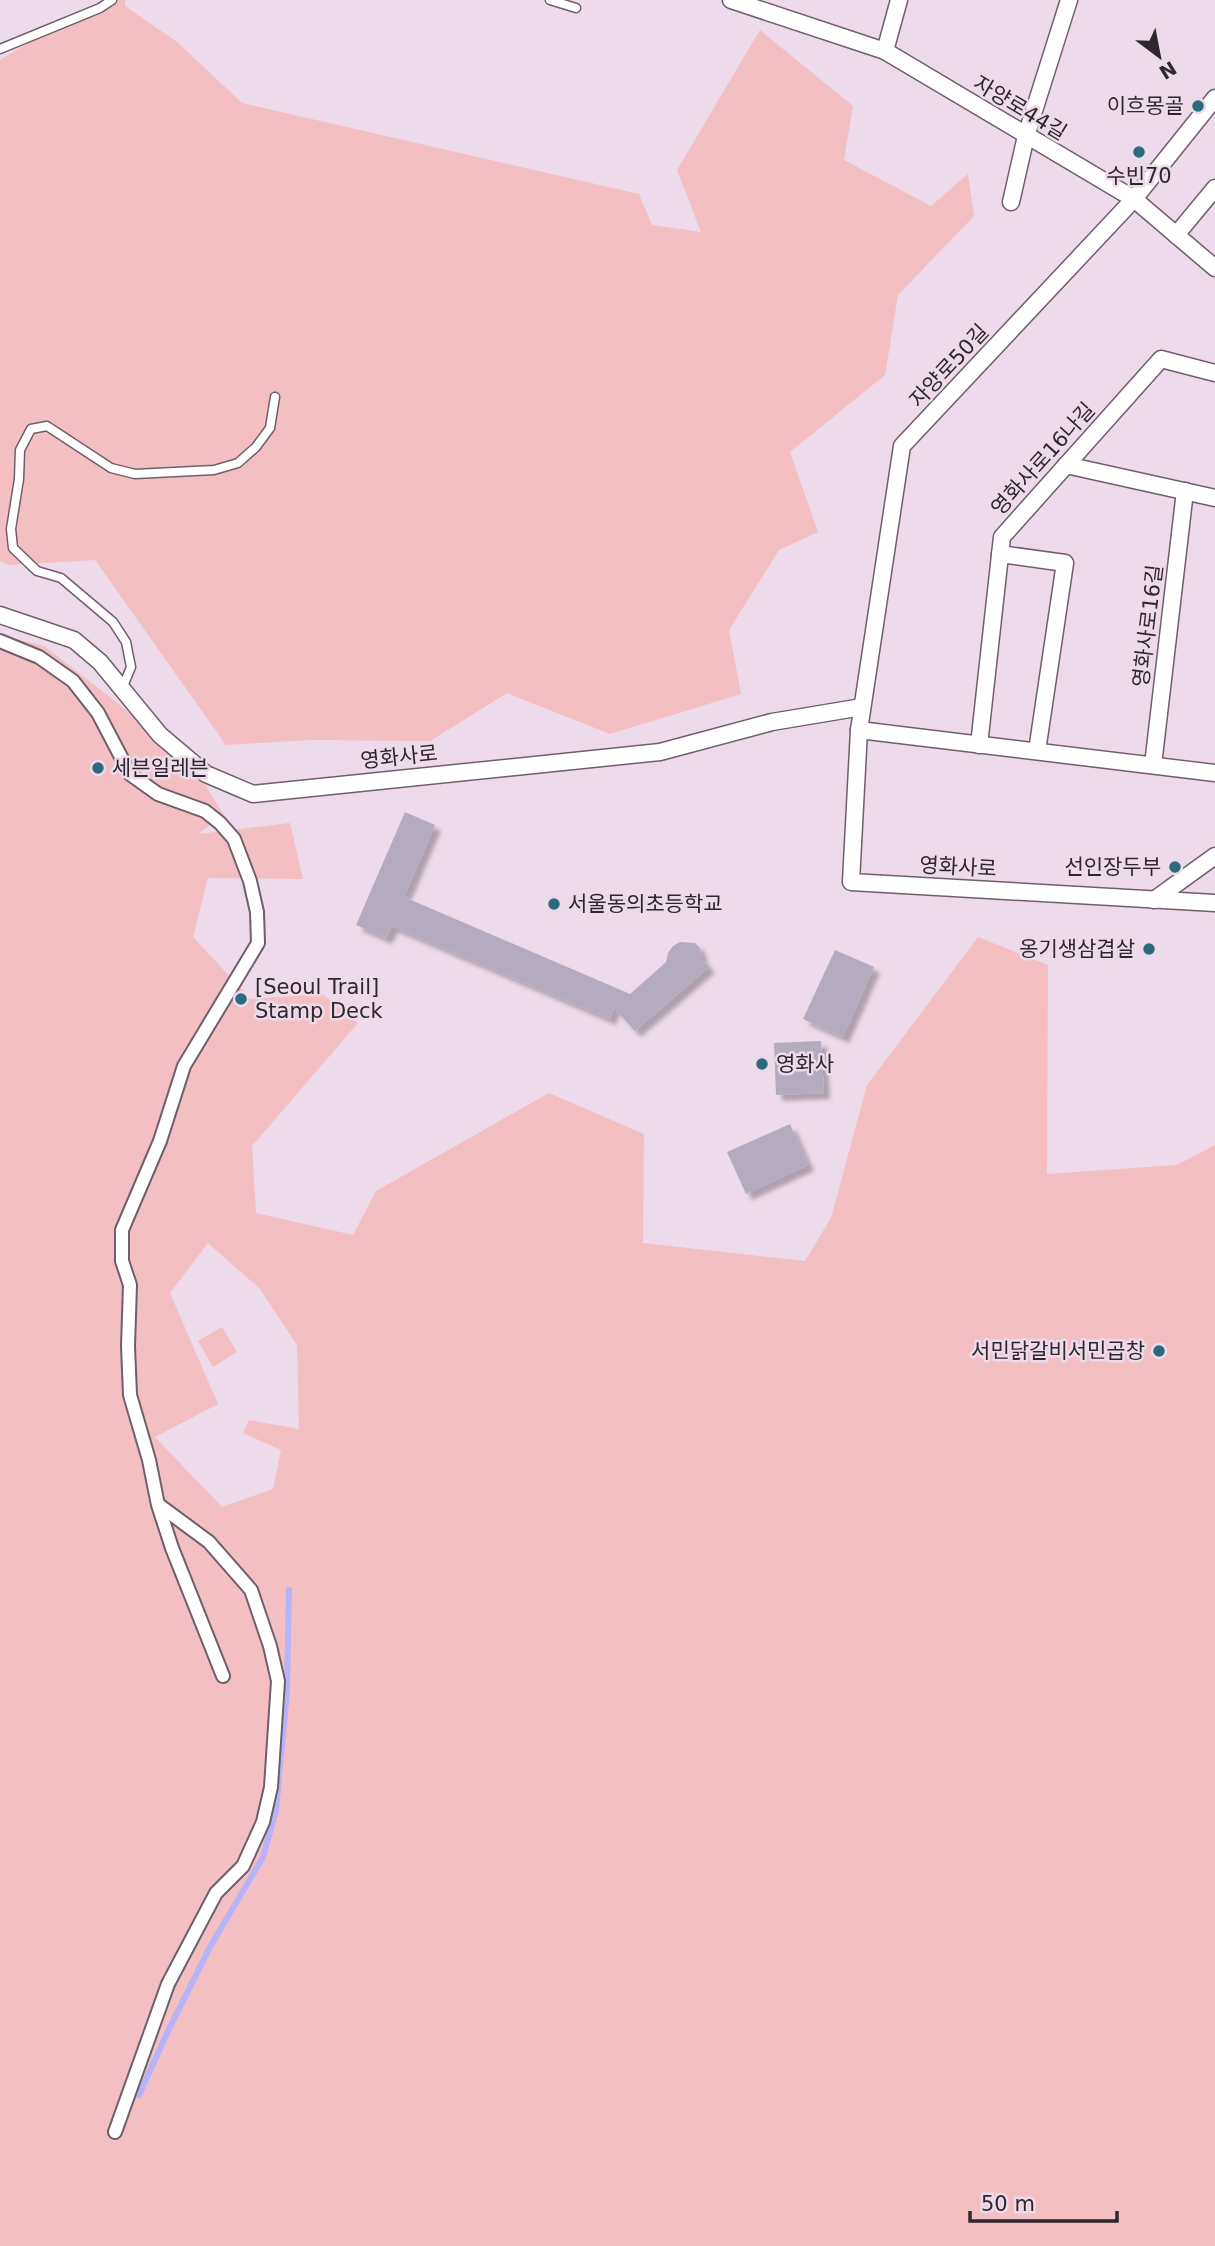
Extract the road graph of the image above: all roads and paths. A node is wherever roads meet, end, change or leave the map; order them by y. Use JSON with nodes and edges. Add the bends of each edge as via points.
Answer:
{"nodes":[{"id":1,"x":111,"y":0,"type":"edge"},
{"id":2,"x":551,"y":0,"type":"edge"},
{"id":3,"x":731,"y":0,"type":"edge"},
{"id":4,"x":899,"y":0,"type":"edge"},
{"id":5,"x":1069,"y":0,"type":"edge"},
{"id":6,"x":576,"y":8,"type":"dead end"},
{"id":7,"x":0,"y":49,"type":"edge"},
{"id":8,"x":885,"y":51,"type":"junction"},
{"id":9,"x":1215,"y":98,"type":"edge"},
{"id":10,"x":1026,"y":136,"type":"junction"},
{"id":11,"x":1215,"y":188,"type":"edge"},
{"id":12,"x":1134,"y":199,"type":"junction"},
{"id":13,"x":1011,"y":202,"type":"dead end"},
{"id":14,"x":1176,"y":235,"type":"junction"},
{"id":15,"x":1215,"y":268,"type":"edge"},
{"id":16,"x":1215,"y":373,"type":"edge"},
{"id":17,"x":275,"y":397,"type":"dead end"},
{"id":18,"x":1066,"y":465,"type":"junction"},
{"id":19,"x":1185,"y":491,"type":"junction"},
{"id":20,"x":1215,"y":498,"type":"edge"},
{"id":21,"x":1000,"y":554,"type":"junction"},
{"id":22,"x":0,"y":615,"type":"edge"},
{"id":23,"x":0,"y":641,"type":"edge"},
{"id":24,"x":122,"y":690,"type":"junction"},
{"id":25,"x":862,"y":706,"type":"junction"},
{"id":26,"x":859,"y":730,"type":"junction"},
{"id":27,"x":979,"y":744,"type":"junction"},
{"id":28,"x":1037,"y":751,"type":"junction"},
{"id":29,"x":1153,"y":765,"type":"junction"},
{"id":30,"x":1215,"y":773,"type":"edge"},
{"id":31,"x":1215,"y":856,"type":"edge"},
{"id":32,"x":1154,"y":900,"type":"junction"},
{"id":33,"x":1215,"y":903,"type":"edge"},
{"id":34,"x":158,"y":1505,"type":"junction"},
{"id":35,"x":223,"y":1676,"type":"dead end"},
{"id":36,"x":115,"y":2132,"type":"dead end"}],
"edges":[{"from":1,"to":7,"type":"lane"},
{"from":2,"to":6,"type":"lane"},
{"from":3,"to":8,"type":"street","name":"자양로44길"},
{"from":4,"to":8,"type":"street"},
{"from":5,"to":10,"type":"street"},
{"from":8,"to":10,"type":"street","name":"자양로44길"},
{"from":9,"to":12,"type":"street","name":"자양로50길"},
{"from":10,"to":12,"type":"street","name":"자양로44길"},
{"from":10,"to":13,"type":"street"},
{"from":11,"to":14,"type":"street"},
{"from":12,"to":14,"type":"street","name":"자양로44길"},
{"from":12,"to":25,"type":"street","name":"자양로50길","via":[[902,446]]},
{"from":14,"to":15,"type":"street","name":"자양로44길"},
{"from":16,"to":18,"type":"street","name":"영화사로16나길","via":[[1161,359]]},
{"from":17,"to":24,"type":"lane","via":[[270,428],[256,447],[238,463],[214,470],[135,474],[111,468],[47,426],[31,429],[20,450],[13,548],[37,571],[61,578],[113,622],[126,642],[131,667]]},
{"from":18,"to":19,"type":"street"},
{"from":18,"to":21,"type":"street","name":"영화사로16나길","via":[[1002,537]]},
{"from":19,"to":20,"type":"street"},
{"from":19,"to":29,"type":"street","name":"영화사로16길"},
{"from":21,"to":27,"type":"street","name":"영화사로16나길"},
{"from":21,"to":28,"type":"street","via":[[1065,563]]},
{"from":22,"to":24,"type":"street","name":"영화사로","via":[[74,640],[100,662]]},
{"from":23,"to":34,"type":"street","via":[[39,657],[72,681],[98,713],[130,774],[158,794],[205,811],[220,823],[234,839],[257,912],[258,943],[184,1066],[160,1141],[122,1230],[122,1261],[130,1285],[130,1395]]},
{"from":24,"to":25,"type":"street","name":"영화사로","via":[[160,735],[206,774],[253,794],[660,752],[772,722]]},
{"from":25,"to":26,"type":"street","name":"자양로50길"},
{"from":26,"to":27,"type":"street"},
{"from":26,"to":32,"type":"street","name":"영화사로","via":[[850,882]]},
{"from":27,"to":28,"type":"street"},
{"from":28,"to":29,"type":"street"},
{"from":29,"to":30,"type":"street"},
{"from":31,"to":32,"type":"street"},
{"from":32,"to":33,"type":"street","name":"영화사로"},
{"from":34,"to":35,"type":"street"},
{"from":34,"to":36,"type":"street","via":[[209,1542],[251,1590],[278,1681],[271,1787],[263,1822],[243,1866],[216,1893],[168,1984]]}]}
